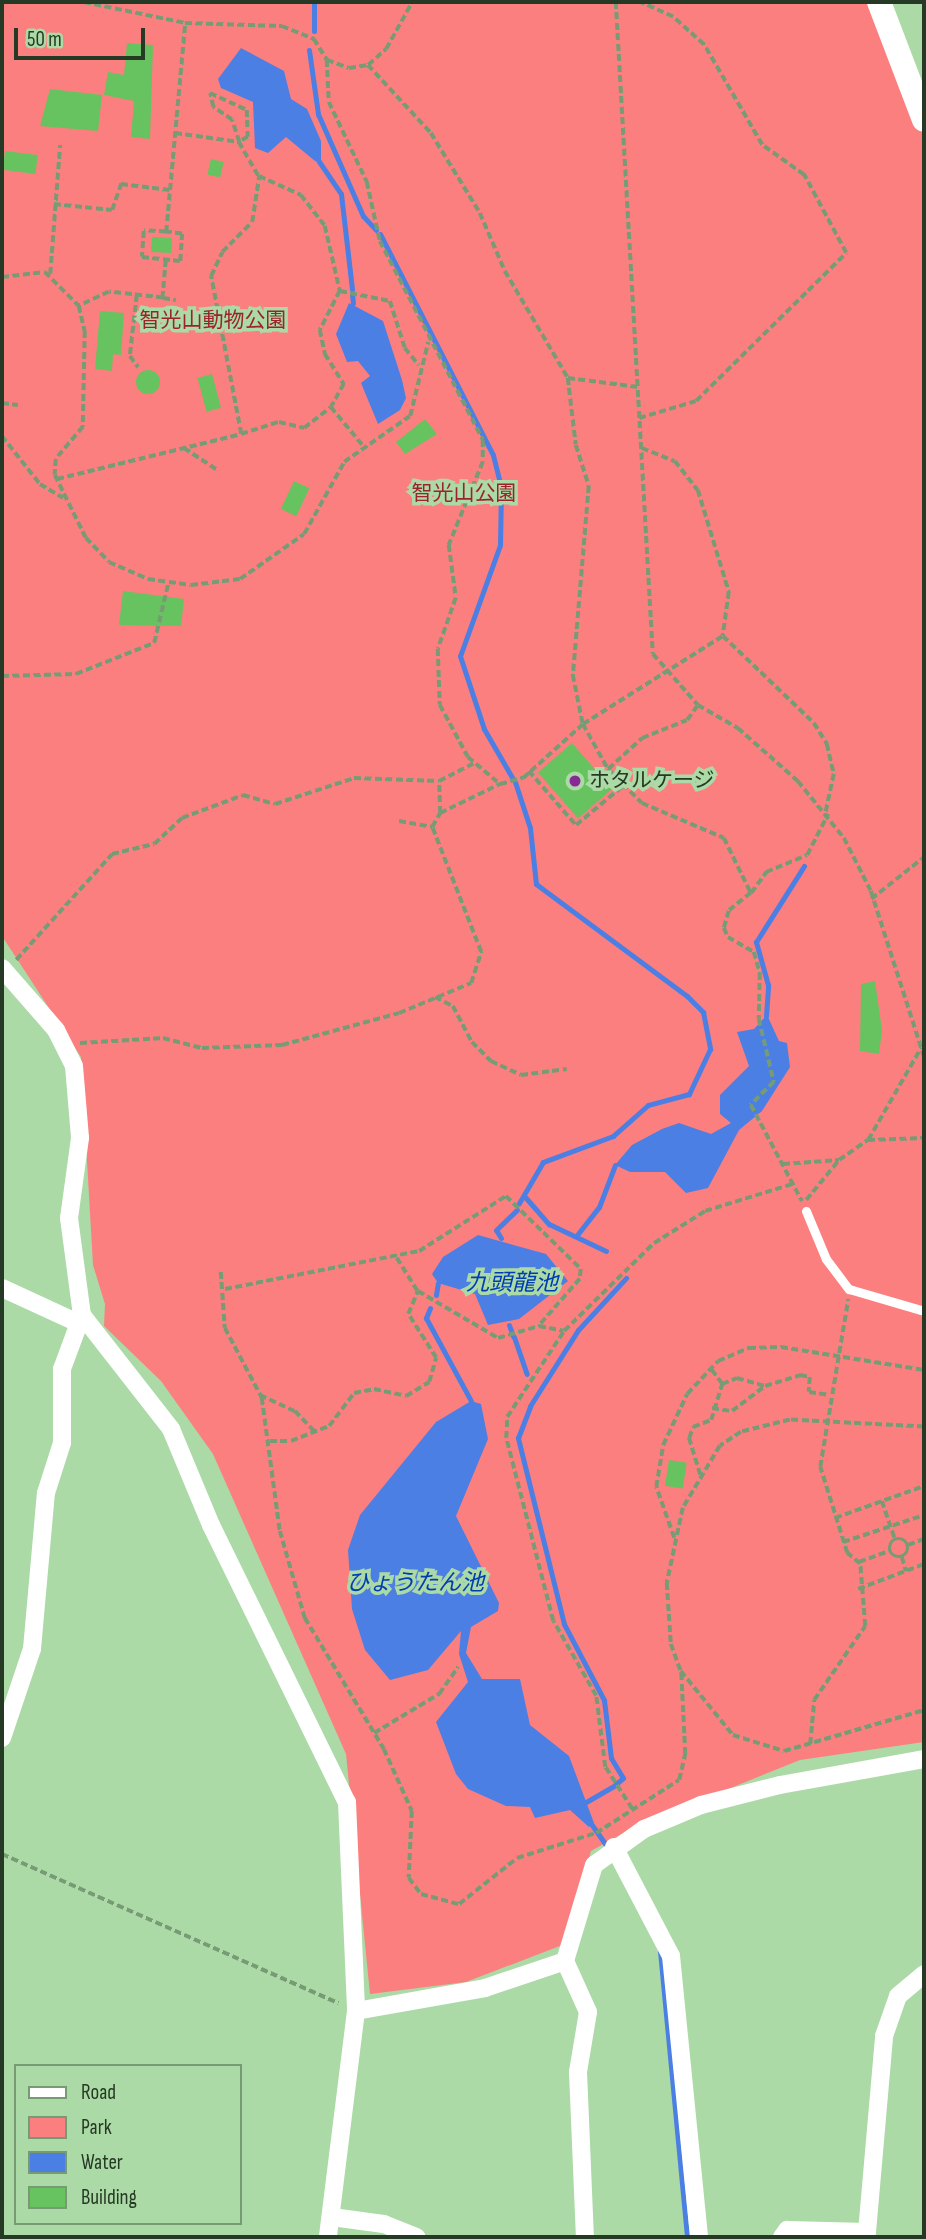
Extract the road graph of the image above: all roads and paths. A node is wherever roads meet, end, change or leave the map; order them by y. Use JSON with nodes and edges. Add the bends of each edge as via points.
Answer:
{"nodes":[{"id":1,"x":84,"y":2,"type":"edge"},
{"id":2,"x":412,"y":2,"type":"edge"},
{"id":3,"x":616,"y":2,"type":"edge"},
{"id":4,"x":640,"y":2,"type":"edge"},
{"id":5,"x":878,"y":2,"type":"edge"},
{"id":6,"x":185,"y":23,"type":"junction"},
{"id":7,"x":327,"y":60,"type":"junction"},
{"id":8,"x":368,"y":65,"type":"junction"},
{"id":9,"x":924,"y":120,"type":"edge"},
{"id":10,"x":175,"y":133,"type":"junction"},
{"id":11,"x":239,"y":142,"type":"junction"},
{"id":12,"x":60,"y":145,"type":"dead end"},
{"id":13,"x":259,"y":176,"type":"junction"},
{"id":14,"x":170,"y":190,"type":"junction"},
{"id":15,"x":54,"y":204,"type":"junction"},
{"id":16,"x":166,"y":232,"type":"junction"},
{"id":17,"x":166,"y":260,"type":"junction"},
{"id":18,"x":50,"y":274,"type":"junction"},
{"id":19,"x":2,"y":277,"type":"edge"},
{"id":20,"x":340,"y":291,"type":"junction"},
{"id":21,"x":137,"y":295,"type":"junction"},
{"id":22,"x":163,"y":298,"type":"junction"},
{"id":23,"x":176,"y":300,"type":"dead end"},
{"id":24,"x":79,"y":306,"type":"junction"},
{"id":25,"x":428,"y":341,"type":"junction"},
{"id":26,"x":420,"y":366,"type":"junction"},
{"id":27,"x":138,"y":367,"type":"dead end"},
{"id":28,"x":568,"y":378,"type":"junction"},
{"id":29,"x":638,"y":387,"type":"junction"},
{"id":30,"x":2,"y":403,"type":"edge"},
{"id":31,"x":18,"y":405,"type":"dead end"},
{"id":32,"x":331,"y":407,"type":"junction"},
{"id":33,"x":639,"y":418,"type":"junction"},
{"id":34,"x":241,"y":434,"type":"junction"},
{"id":35,"x":2,"y":436,"type":"edge"},
{"id":36,"x":184,"y":448,"type":"junction"},
{"id":37,"x":365,"y":448,"type":"junction"},
{"id":38,"x":642,"y":448,"type":"junction"},
{"id":39,"x":219,"y":471,"type":"dead end"},
{"id":40,"x":56,"y":479,"type":"junction"},
{"id":41,"x":65,"y":500,"type":"junction"},
{"id":42,"x":168,"y":584,"type":"junction"},
{"id":43,"x":723,"y":636,"type":"junction"},
{"id":44,"x":667,"y":669,"type":"junction"},
{"id":45,"x":2,"y":676,"type":"edge"},
{"id":46,"x":698,"y":705,"type":"junction"},
{"id":47,"x":583,"y":724,"type":"junction"},
{"id":48,"x":474,"y":763,"type":"junction"},
{"id":49,"x":608,"y":769,"type":"junction"},
{"id":50,"x":529,"y":771,"type":"junction"},
{"id":51,"x":439,"y":781,"type":"junction"},
{"id":52,"x":500,"y":784,"type":"junction"},
{"id":53,"x":625,"y":784,"type":"junction"},
{"id":54,"x":440,"y":813,"type":"junction"},
{"id":55,"x":827,"y":813,"type":"junction"},
{"id":56,"x":399,"y":821,"type":"dead end"},
{"id":57,"x":432,"y":827,"type":"junction"},
{"id":58,"x":924,"y":858,"type":"edge"},
{"id":59,"x":751,"y":893,"type":"junction"},
{"id":60,"x":871,"y":899,"type":"junction"},
{"id":61,"x":3,"y":969,"type":"edge"},
{"id":62,"x":435,"y":998,"type":"junction"},
{"id":63,"x":67,"y":1046,"type":"junction"},
{"id":64,"x":922,"y":1047,"type":"junction"},
{"id":65,"x":924,"y":1056,"type":"edge"},
{"id":66,"x":567,"y":1069,"type":"dead end"},
{"id":67,"x":924,"y":1138,"type":"edge"},
{"id":68,"x":868,"y":1140,"type":"junction"},
{"id":69,"x":839,"y":1160,"type":"junction"},
{"id":70,"x":783,"y":1164,"type":"junction"},
{"id":71,"x":792,"y":1184,"type":"junction"},
{"id":72,"x":804,"y":1207,"type":"junction"},
{"id":73,"x":397,"y":1258,"type":"junction"},
{"id":74,"x":221,"y":1272,"type":"dead end"},
{"id":75,"x":2,"y":1287,"type":"edge"},
{"id":76,"x":225,"y":1289,"type":"junction"},
{"id":77,"x":849,"y":1289,"type":"junction"},
{"id":78,"x":418,"y":1291,"type":"junction"},
{"id":79,"x":924,"y":1311,"type":"edge"},
{"id":80,"x":80,"y":1319,"type":"junction"},
{"id":81,"x":539,"y":1326,"type":"junction"},
{"id":82,"x":565,"y":1331,"type":"junction"},
{"id":83,"x":836,"y":1356,"type":"junction"},
{"id":84,"x":709,"y":1368,"type":"junction"},
{"id":85,"x":924,"y":1370,"type":"edge"},
{"id":86,"x":722,"y":1384,"type":"junction"},
{"id":87,"x":765,"y":1386,"type":"junction"},
{"id":88,"x":260,"y":1395,"type":"junction"},
{"id":89,"x":830,"y":1395,"type":"junction"},
{"id":90,"x":712,"y":1408,"type":"junction"},
{"id":91,"x":826,"y":1421,"type":"junction"},
{"id":92,"x":924,"y":1427,"type":"edge"},
{"id":93,"x":315,"y":1432,"type":"junction"},
{"id":94,"x":270,"y":1441,"type":"junction"},
{"id":95,"x":700,"y":1475,"type":"junction"},
{"id":96,"x":924,"y":1486,"type":"edge"},
{"id":97,"x":882,"y":1501,"type":"junction"},
{"id":98,"x":924,"y":1515,"type":"edge"},
{"id":99,"x":835,"y":1518,"type":"junction"},
{"id":100,"x":892,"y":1526,"type":"junction"},
{"id":101,"x":674,"y":1538,"type":"junction"},
{"id":102,"x":895,"y":1539,"type":"junction"},
{"id":103,"x":924,"y":1539,"type":"edge"},
{"id":104,"x":843,"y":1542,"type":"junction"},
{"id":105,"x":908,"y":1545,"type":"junction"},
{"id":106,"x":890,"y":1551,"type":"junction"},
{"id":107,"x":902,"y":1557,"type":"junction"},
{"id":108,"x":859,"y":1562,"type":"junction"},
{"id":109,"x":924,"y":1564,"type":"edge"},
{"id":110,"x":906,"y":1571,"type":"junction"},
{"id":111,"x":858,"y":1589,"type":"junction"},
{"id":112,"x":458,"y":1667,"type":"dead end"},
{"id":113,"x":681,"y":1671,"type":"junction"},
{"id":114,"x":924,"y":1710,"type":"edge"},
{"id":115,"x":374,"y":1733,"type":"junction"},
{"id":116,"x":2,"y":1738,"type":"edge"},
{"id":117,"x":810,"y":1744,"type":"junction"},
{"id":118,"x":924,"y":1759,"type":"edge"},
{"id":119,"x":632,"y":1809,"type":"junction"},
{"id":120,"x":643,"y":1829,"type":"junction"},
{"id":121,"x":610,"y":1849,"type":"junction"},
{"id":122,"x":2,"y":1854,"type":"edge"},
{"id":123,"x":565,"y":1961,"type":"junction"},
{"id":124,"x":924,"y":1974,"type":"edge"},
{"id":125,"x":356,"y":2011,"type":"junction"},
{"id":126,"x":332,"y":2217,"type":"junction"},
{"id":127,"x":328,"y":2237,"type":"edge"},
{"id":128,"x":416,"y":2237,"type":"edge"},
{"id":129,"x":585,"y":2237,"type":"edge"},
{"id":130,"x":699,"y":2237,"type":"edge"},
{"id":131,"x":782,"y":2237,"type":"edge"}],
"edges":[{"from":1,"to":6,"type":"path"},
{"from":2,"to":8,"type":"path","via":[[386,49]]},
{"from":3,"to":29,"type":"path"},
{"from":4,"to":33,"type":"path","via":[[673,17],[705,45],[762,145],[804,175],[846,253],[696,401]]},
{"from":5,"to":9,"type":"street"},
{"from":6,"to":7,"type":"path","via":[[282,26],[314,40]]},
{"from":6,"to":10,"type":"path"},
{"from":7,"to":8,"type":"path","via":[[349,68]]},
{"from":7,"to":25,"type":"path","via":[[328,102],[367,182],[380,241]]},
{"from":8,"to":28,"type":"path","via":[[431,133]]},
{"from":10,"to":11,"type":"path"},
{"from":10,"to":14,"type":"path"},
{"from":11,"to":11,"type":"path","via":[[250,128],[247,110],[209,93],[212,107],[232,120]]},
{"from":11,"to":13,"type":"path"},
{"from":12,"to":15,"type":"path"},
{"from":13,"to":20,"type":"path","via":[[301,195],[325,226]]},
{"from":13,"to":34,"type":"path","via":[[252,222],[222,252],[211,276]]},
{"from":14,"to":15,"type":"path","via":[[121,184],[112,210]]},
{"from":14,"to":16,"type":"path"},
{"from":15,"to":18,"type":"path"},
{"from":16,"to":17,"type":"path","via":[[182,234],[180,261]]},
{"from":16,"to":17,"type":"path","via":[[144,231],[142,257]]},
{"from":17,"to":22,"type":"path"},
{"from":18,"to":19,"type":"path"},
{"from":18,"to":24,"type":"path"},
{"from":20,"to":26,"type":"path","via":[[390,302],[405,348]]},
{"from":20,"to":32,"type":"path","via":[[320,330],[325,354],[344,384]]},
{"from":21,"to":22,"type":"path"},
{"from":21,"to":24,"type":"path","via":[[109,292]]},
{"from":21,"to":27,"type":"path","via":[[130,356]]},
{"from":22,"to":23,"type":"path"},
{"from":24,"to":40,"type":"path","via":[[85,331],[83,427],[57,459]]},
{"from":25,"to":26,"type":"path"},
{"from":25,"to":48,"type":"path","via":[[483,440],[483,461],[449,545],[456,598],[438,649],[440,705]]},
{"from":26,"to":37,"type":"path","via":[[420,392],[410,416]]},
{"from":28,"to":29,"type":"path"},
{"from":28,"to":47,"type":"path","via":[[576,445],[589,486],[573,675]]},
{"from":29,"to":33,"type":"path"},
{"from":30,"to":31,"type":"path"},
{"from":32,"to":34,"type":"path","via":[[304,428],[279,422]]},
{"from":32,"to":37,"type":"path"},
{"from":33,"to":38,"type":"path"},
{"from":34,"to":36,"type":"path"},
{"from":35,"to":41,"type":"path","via":[[40,484]]},
{"from":36,"to":39,"type":"path"},
{"from":36,"to":40,"type":"path"},
{"from":37,"to":42,"type":"path","via":[[334,474],[304,534],[273,559],[240,579]]},
{"from":38,"to":43,"type":"path","via":[[675,461],[698,490],[729,592]]},
{"from":38,"to":44,"type":"path","via":[[648,635]]},
{"from":40,"to":41,"type":"path"},
{"from":41,"to":42,"type":"path","via":[[80,530],[109,562]]},
{"from":42,"to":45,"type":"path","via":[[154,643],[76,674]]},
{"from":43,"to":44,"type":"path"},
{"from":43,"to":55,"type":"path","via":[[808,717],[827,744],[834,774]]},
{"from":44,"to":46,"type":"path"},
{"from":44,"to":47,"type":"path"},
{"from":46,"to":49,"type":"path","via":[[687,720],[642,738]]},
{"from":46,"to":55,"type":"path","via":[[738,728]]},
{"from":47,"to":49,"type":"path"},
{"from":47,"to":50,"type":"path"},
{"from":48,"to":51,"type":"path"},
{"from":48,"to":52,"type":"path"},
{"from":49,"to":53,"type":"path"},
{"from":50,"to":52,"type":"path"},
{"from":50,"to":53,"type":"path","via":[[576,825]]},
{"from":51,"to":54,"type":"path"},
{"from":51,"to":61,"type":"path","via":[[354,778],[275,804],[243,795],[181,818],[154,844],[112,854]]},
{"from":52,"to":54,"type":"path"},
{"from":53,"to":59,"type":"path","via":[[642,803],[724,838]]},
{"from":54,"to":57,"type":"path"},
{"from":55,"to":59,"type":"path","via":[[807,855],[766,872]]},
{"from":55,"to":60,"type":"path"},
{"from":56,"to":57,"type":"path"},
{"from":57,"to":62,"type":"path","via":[[481,964],[471,983]]},
{"from":58,"to":60,"type":"path"},
{"from":59,"to":70,"type":"path","via":[[749,901],[729,911],[724,928],[728,937],[754,952],[760,973],[759,1019],[774,1082],[751,1105]]},
{"from":60,"to":64,"type":"path"},
{"from":61,"to":63,"type":"street"},
{"from":62,"to":63,"type":"path","via":[[324,1037],[282,1045],[202,1048],[163,1038]]},
{"from":62,"to":66,"type":"path","via":[[453,1006],[472,1042],[491,1061],[521,1075]]},
{"from":63,"to":80,"type":"street","via":[[80,1138],[69,1218]]},
{"from":64,"to":65,"type":"path"},
{"from":64,"to":68,"type":"path"},
{"from":67,"to":68,"type":"path"},
{"from":68,"to":69,"type":"path"},
{"from":69,"to":70,"type":"path"},
{"from":69,"to":72,"type":"path"},
{"from":70,"to":71,"type":"path"},
{"from":71,"to":72,"type":"path"},
{"from":71,"to":82,"type":"path","via":[[676,1227]]},
{"from":72,"to":77,"type":"lane","via":[[826,1259]]},
{"from":73,"to":76,"type":"path"},
{"from":73,"to":78,"type":"path"},
{"from":73,"to":81,"type":"path","via":[[438,1242],[506,1196],[581,1269]]},
{"from":74,"to":76,"type":"path"},
{"from":75,"to":80,"type":"street"},
{"from":76,"to":88,"type":"path","via":[[225,1328]]},
{"from":77,"to":79,"type":"lane"},
{"from":77,"to":83,"type":"path"},
{"from":78,"to":81,"type":"path","via":[[499,1338]]},
{"from":78,"to":93,"type":"path","via":[[408,1314],[436,1358],[429,1382],[406,1396],[374,1389],[354,1394],[329,1426]]},
{"from":80,"to":116,"type":"street","via":[[62,1369],[62,1443],[46,1493],[32,1649]]},
{"from":80,"to":125,"type":"street","via":[[171,1429],[211,1525],[335,1768],[352,1837]]},
{"from":81,"to":82,"type":"path"},
{"from":82,"to":119,"type":"path","via":[[514,1404],[506,1438],[553,1621],[596,1696],[605,1767]]},
{"from":83,"to":84,"type":"path","via":[[749,1348]]},
{"from":83,"to":85,"type":"path"},
{"from":83,"to":89,"type":"path"},
{"from":84,"to":86,"type":"path"},
{"from":84,"to":101,"type":"path","via":[[687,1394],[657,1466],[662,1514]]},
{"from":86,"to":87,"type":"path","via":[[737,1378]]},
{"from":86,"to":90,"type":"path"},
{"from":87,"to":89,"type":"path","via":[[810,1377],[808,1392]]},
{"from":87,"to":90,"type":"path","via":[[732,1411]]},
{"from":88,"to":93,"type":"path","via":[[295,1411]]},
{"from":88,"to":94,"type":"path"},
{"from":89,"to":91,"type":"path"},
{"from":90,"to":95,"type":"path","via":[[711,1420],[694,1427],[689,1438]]},
{"from":91,"to":92,"type":"path"},
{"from":91,"to":95,"type":"path","via":[[790,1420],[741,1432],[720,1446]]},
{"from":91,"to":99,"type":"path","via":[[820,1467]]},
{"from":93,"to":94,"type":"path"},
{"from":94,"to":115,"type":"path","via":[[281,1531],[305,1618]]},
{"from":95,"to":101,"type":"path"},
{"from":96,"to":97,"type":"path"},
{"from":97,"to":99,"type":"path"},
{"from":97,"to":100,"type":"path"},
{"from":98,"to":100,"type":"path"},
{"from":99,"to":104,"type":"path"},
{"from":100,"to":102,"type":"path"},
{"from":100,"to":104,"type":"path"},
{"from":101,"to":113,"type":"path","via":[[668,1614]]},
{"from":102,"to":105,"type":"path"},
{"from":102,"to":106,"type":"path"},
{"from":103,"to":105,"type":"path"},
{"from":104,"to":108,"type":"path"},
{"from":105,"to":107,"type":"path"},
{"from":106,"to":107,"type":"path"},
{"from":106,"to":108,"type":"path"},
{"from":107,"to":110,"type":"path"},
{"from":108,"to":111,"type":"path"},
{"from":109,"to":110,"type":"path"},
{"from":110,"to":111,"type":"path"},
{"from":111,"to":117,"type":"path","via":[[865,1626],[814,1700]]},
{"from":112,"to":115,"type":"path","via":[[439,1694]]},
{"from":113,"to":117,"type":"path","via":[[733,1735],[784,1751]]},
{"from":113,"to":119,"type":"path","via":[[683,1771],[659,1795]]},
{"from":114,"to":117,"type":"path"},
{"from":115,"to":119,"type":"path","via":[[412,1811],[409,1878],[439,1903],[459,1904],[538,1847],[597,1832]]},
{"from":118,"to":120,"type":"street","via":[[754,1792]]},
{"from":119,"to":120,"type":"path"},
{"from":120,"to":121,"type":"street"},
{"from":121,"to":123,"type":"street","via":[[587,1878]]},
{"from":121,"to":130,"type":"street","via":[[671,1956]]},
{"from":122,"to":125,"type":"path"},
{"from":123,"to":125,"type":"street","via":[[485,1988]]},
{"from":123,"to":129,"type":"street","via":[[588,2012],[578,2072]]},
{"from":124,"to":131,"type":"street","via":[[898,1996],[884,2036],[867,2232],[787,2230]]},
{"from":125,"to":126,"type":"street"},
{"from":126,"to":127,"type":"street"},
{"from":126,"to":128,"type":"street","via":[[384,2224]]}]}
